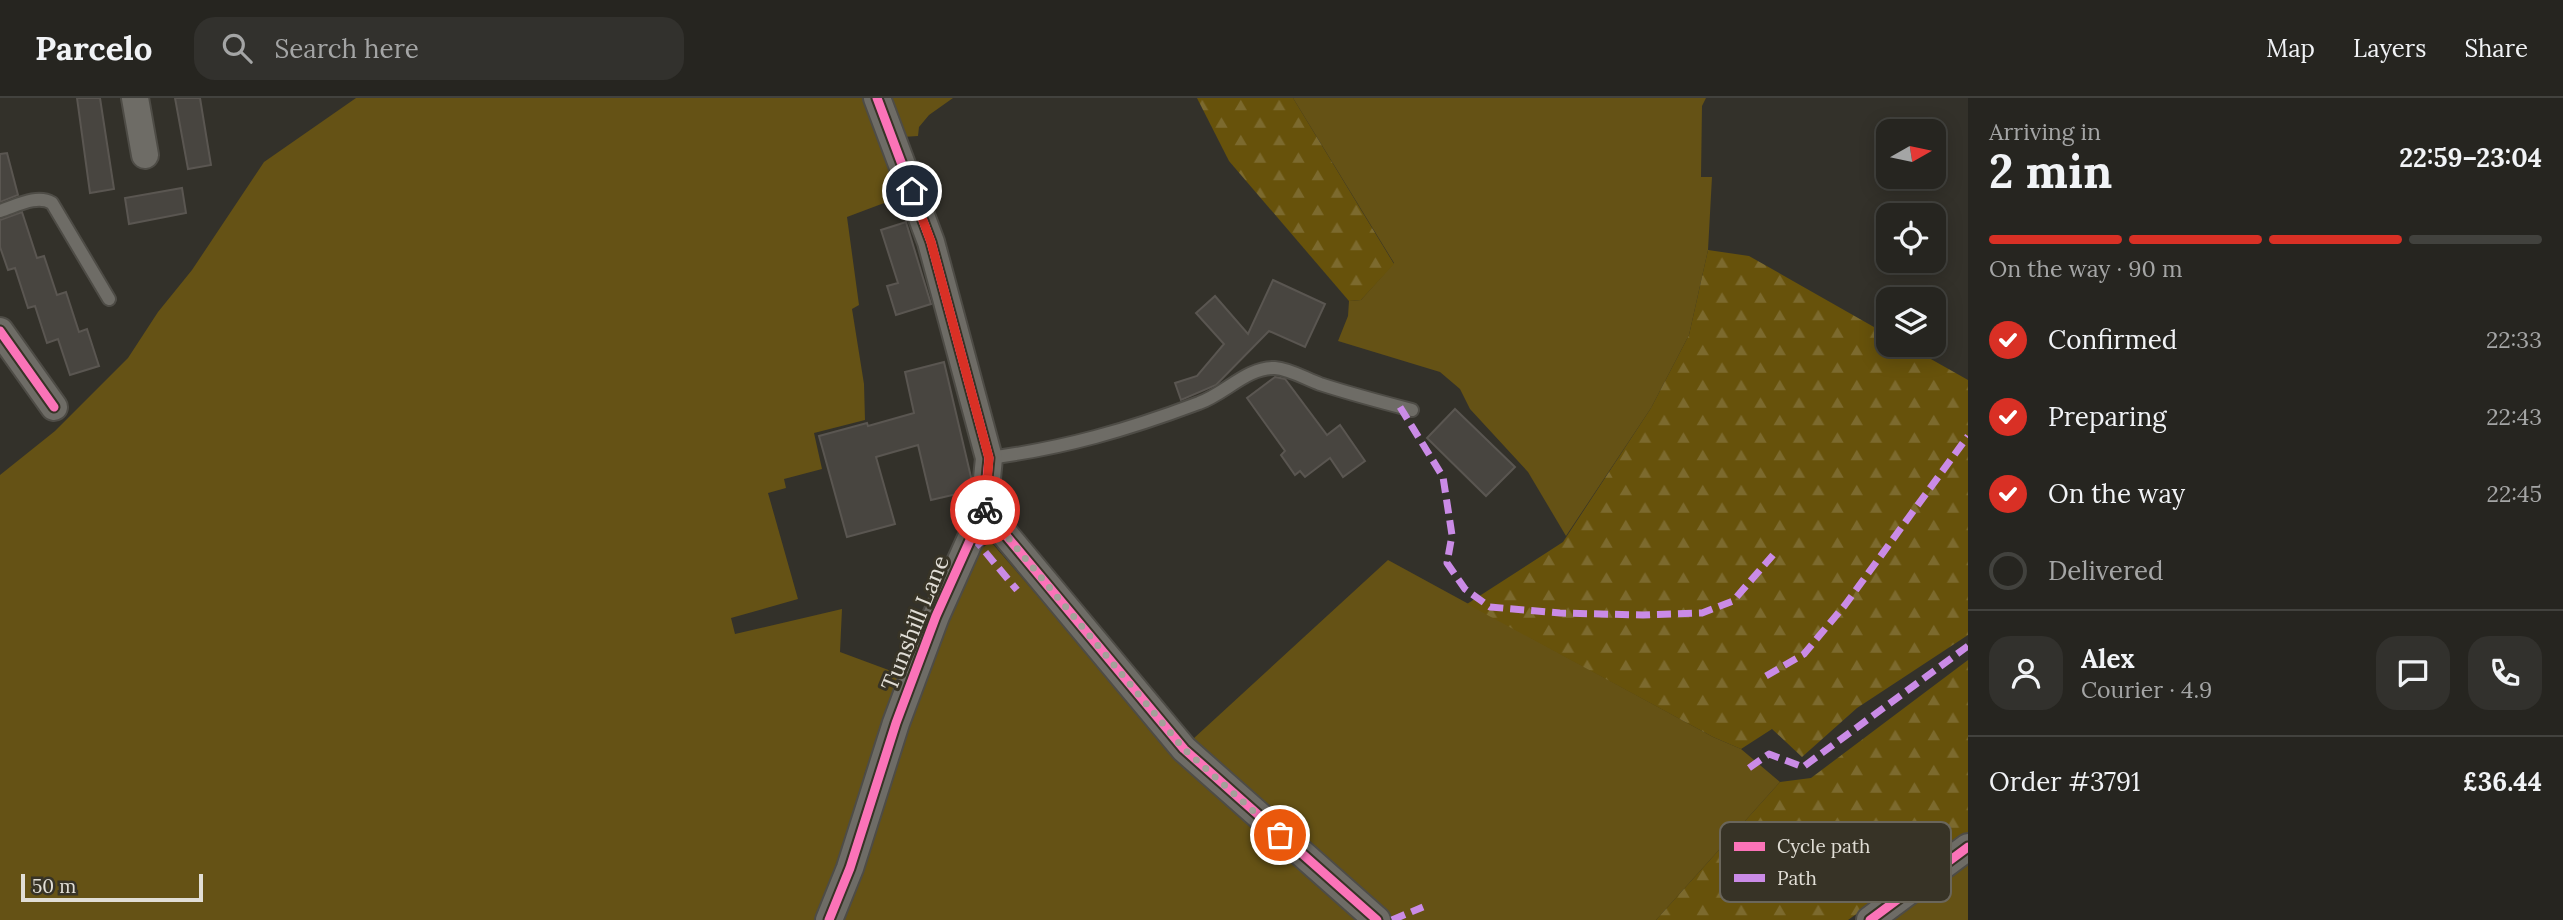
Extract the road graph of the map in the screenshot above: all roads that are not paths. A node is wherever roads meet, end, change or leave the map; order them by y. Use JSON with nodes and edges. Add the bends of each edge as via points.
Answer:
{"nodes":[{"id":1,"x":135,"y":98,"type":"edge"},
{"id":2,"x":877,"y":98,"type":"edge"},
{"id":3,"x":145,"y":155,"type":"dead end"},
{"id":4,"x":0,"y":211,"type":"edge"},
{"id":5,"x":109,"y":299,"type":"dead end"},
{"id":6,"x":0,"y":331,"type":"edge"},
{"id":7,"x":54,"y":407,"type":"dead end"},
{"id":8,"x":1412,"y":410,"type":"dead end"},
{"id":9,"x":989,"y":458,"type":"junction"},
{"id":10,"x":984,"y":509,"type":"junction"},
{"id":11,"x":1968,"y":848,"type":"edge"},
{"id":12,"x":1951,"y":860,"type":"edge"},
{"id":13,"x":1894,"y":902,"type":"edge"},
{"id":14,"x":829,"y":920,"type":"edge"},
{"id":15,"x":1377,"y":920,"type":"edge"},
{"id":16,"x":1870,"y":920,"type":"edge"}],
"edges":[{"from":1,"to":3,"type":"street"},
{"from":2,"to":9,"type":"street","name":"Tunshill Lane","via":[[931,242]]},
{"from":4,"to":5,"type":"lane","via":[[36,200],[52,203]]},
{"from":6,"to":7,"type":"street"},
{"from":8,"to":9,"type":"lane","via":[[1278,368],[1268,369],[1210,399],[1129,429],[1041,451]]},
{"from":9,"to":10,"type":"street","name":"Tunshill Lane"},
{"from":10,"to":14,"type":"street","name":"Tunshill Lane","via":[[927,640]]},
{"from":10,"to":15,"type":"street","via":[[1184,749]]},
{"from":11,"to":12,"type":"street"},
{"from":13,"to":16,"type":"street"}]}
